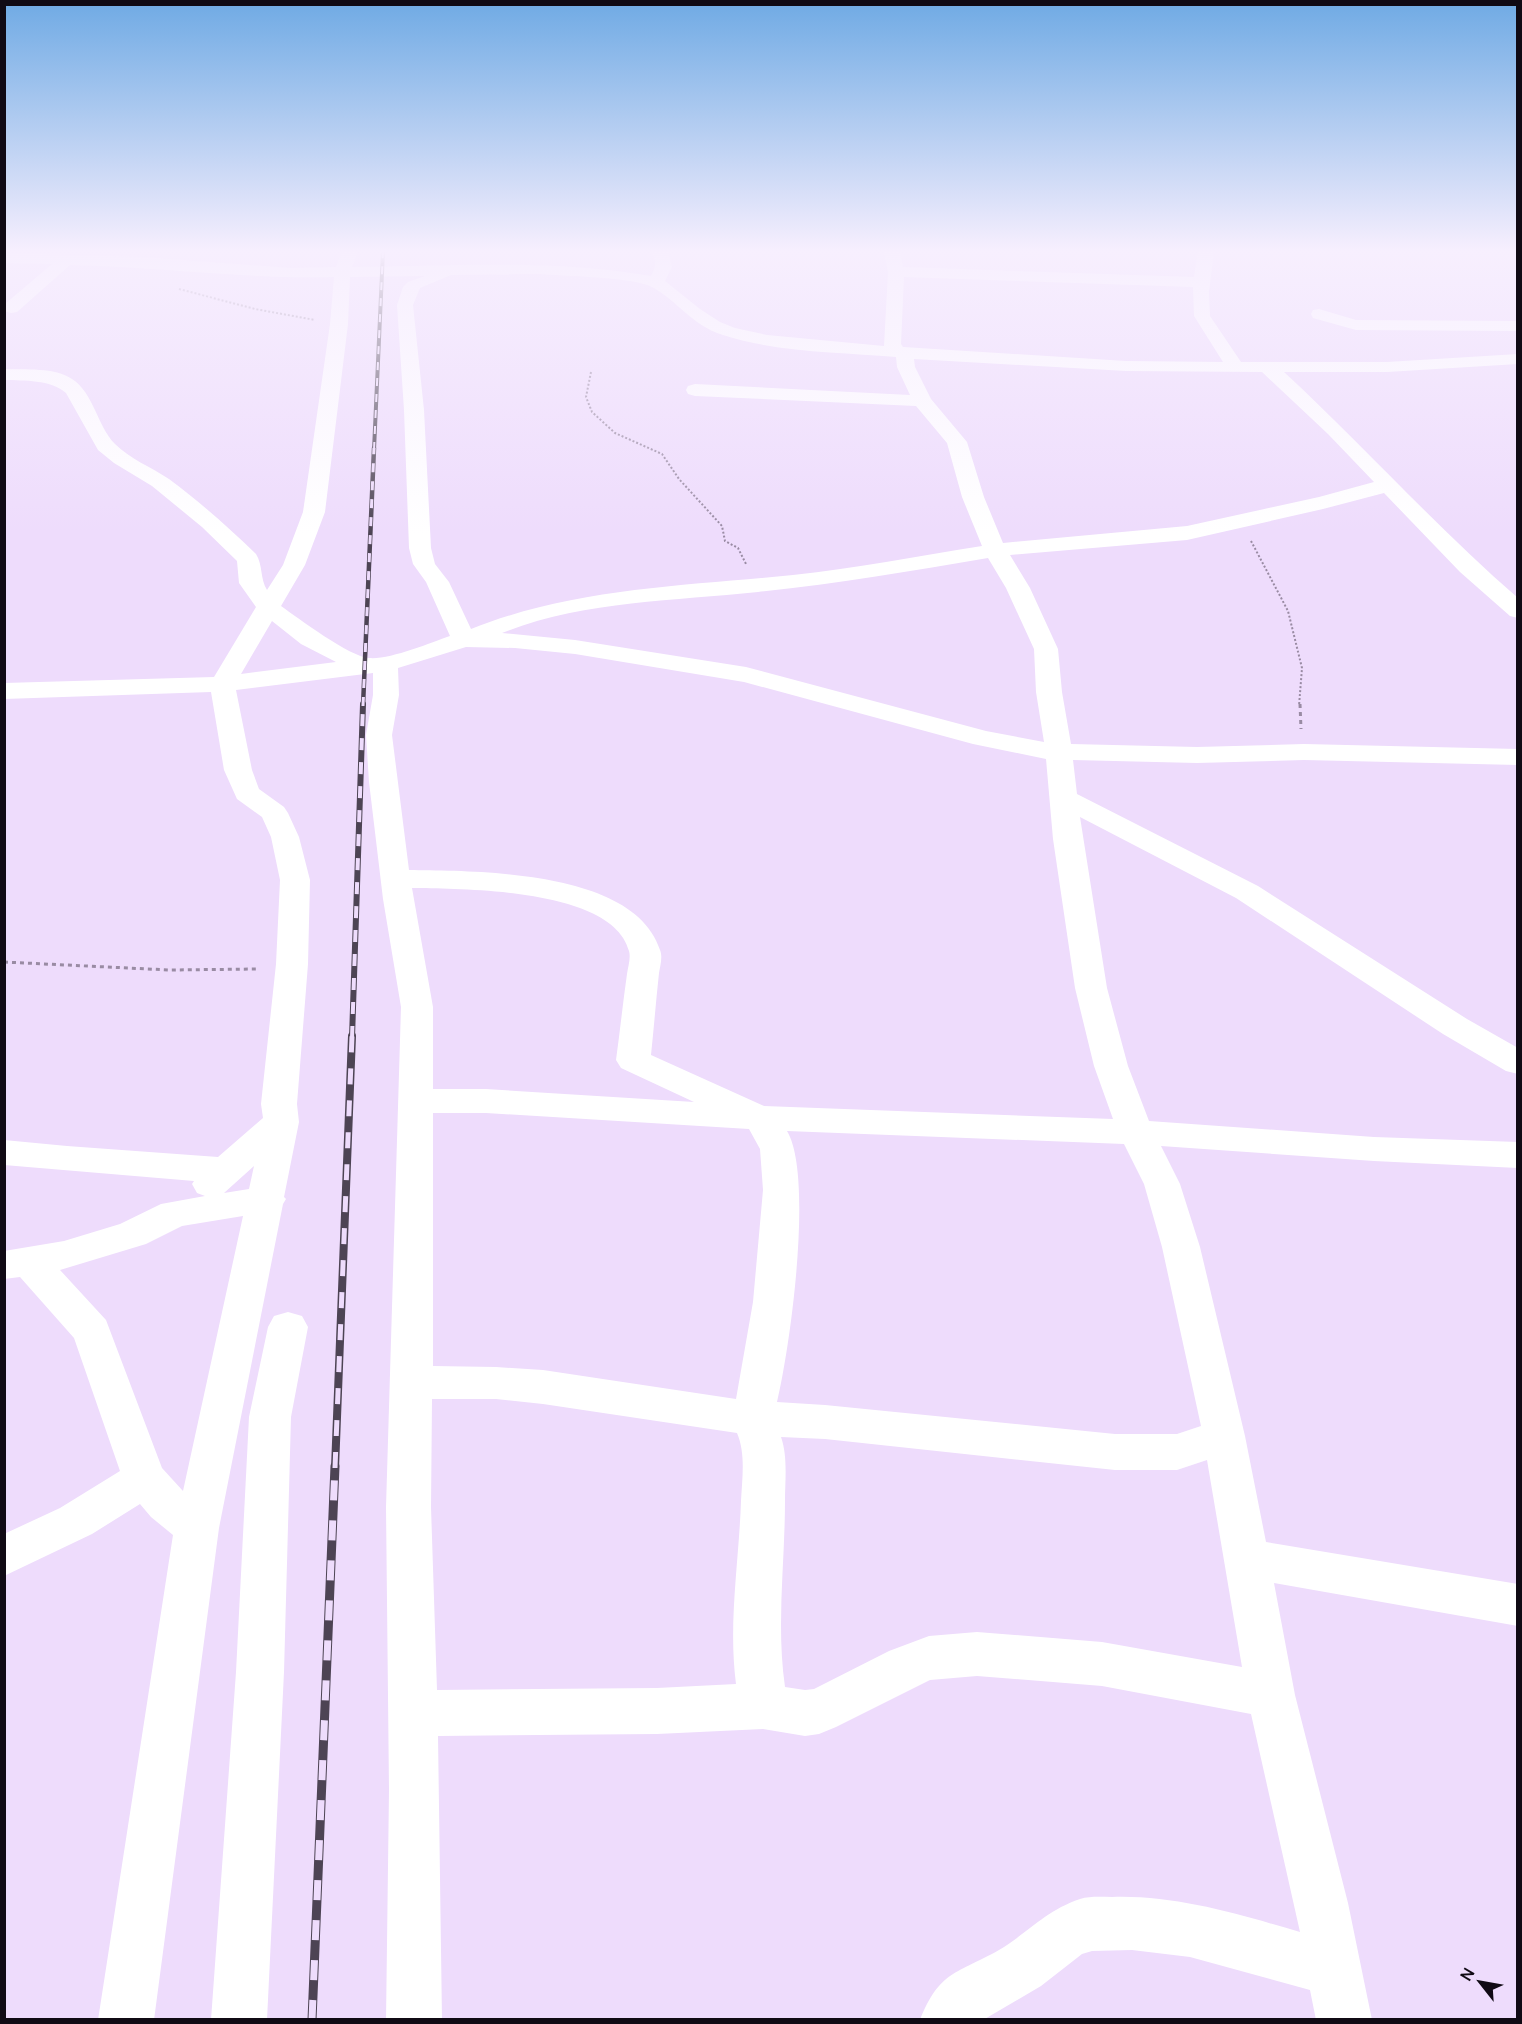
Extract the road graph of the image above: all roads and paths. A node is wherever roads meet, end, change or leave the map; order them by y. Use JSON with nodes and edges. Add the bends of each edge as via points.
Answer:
{"nodes":[{"id":1,"x":336,"y":345,"type":"edge"},
{"id":2,"x":408,"y":345,"type":"edge"},
{"id":3,"x":828,"y":345,"type":"edge"},
{"id":4,"x":893,"y":345,"type":"edge"},
{"id":5,"x":1221,"y":345,"type":"edge"},
{"id":6,"x":901,"y":352,"type":"junction"},
{"id":7,"x":1516,"y":361,"type":"edge"},
{"id":8,"x":1235,"y":366,"type":"junction"},
{"id":9,"x":1266,"y":366,"type":"junction"},
{"id":10,"x":591,"y":372,"type":"dead end"},
{"id":11,"x":4,"y":374,"type":"edge"},
{"id":12,"x":695,"y":390,"type":"dead end"},
{"id":13,"x":922,"y":401,"type":"junction"},
{"id":14,"x":1388,"y":485,"type":"junction"},
{"id":15,"x":1248,"y":520,"type":"junction"},
{"id":16,"x":995,"y":550,"type":"junction"},
{"id":17,"x":752,"y":585,"type":"junction"},
{"id":18,"x":268,"y":608,"type":"junction"},
{"id":19,"x":1516,"y":608,"type":"edge"},
{"id":20,"x":464,"y":640,"type":"junction"},
{"id":21,"x":374,"y":666,"type":"junction"},
{"id":22,"x":222,"y":684,"type":"junction"},
{"id":23,"x":4,"y":691,"type":"edge"},
{"id":24,"x":1304,"y":752,"type":"junction"},
{"id":25,"x":1059,"y":753,"type":"junction"},
{"id":26,"x":1518,"y":757,"type":"edge"},
{"id":27,"x":1063,"y":798,"type":"junction"},
{"id":28,"x":396,"y":879,"type":"junction"},
{"id":29,"x":4,"y":962,"type":"edge"},
{"id":30,"x":292,"y":964,"type":"junction"},
{"id":31,"x":1518,"y":1063,"type":"edge"},
{"id":32,"x":414,"y":1101,"type":"junction"},
{"id":33,"x":759,"y":1118,"type":"junction"},
{"id":34,"x":281,"y":1122,"type":"junction"},
{"id":35,"x":1136,"y":1131,"type":"junction"},
{"id":36,"x":4,"y":1152,"type":"edge"},
{"id":37,"x":1518,"y":1155,"type":"edge"},
{"id":38,"x":226,"y":1170,"type":"junction"},
{"id":39,"x":267,"y":1199,"type":"junction"},
{"id":40,"x":174,"y":1214,"type":"junction"},
{"id":41,"x":17,"y":1263,"type":"edge"},
{"id":42,"x":288,"y":1327,"type":"dead end"},
{"id":43,"x":412,"y":1382,"type":"junction"},
{"id":44,"x":752,"y":1418,"type":"junction"},
{"id":45,"x":1224,"y":1436,"type":"junction"},
{"id":46,"x":144,"y":1478,"type":"junction"},
{"id":47,"x":197,"y":1528,"type":"junction"},
{"id":48,"x":4,"y":1556,"type":"edge"},
{"id":49,"x":1247,"y":1559,"type":"junction"},
{"id":50,"x":1518,"y":1605,"type":"edge"},
{"id":51,"x":1271,"y":1695,"type":"junction"},
{"id":52,"x":763,"y":1706,"type":"junction"},
{"id":53,"x":413,"y":1713,"type":"junction"},
{"id":54,"x":1333,"y":1969,"type":"junction"},
{"id":55,"x":126,"y":2019,"type":"edge"},
{"id":56,"x":239,"y":2019,"type":"edge"},
{"id":57,"x":414,"y":2019,"type":"edge"},
{"id":58,"x":948,"y":2019,"type":"edge"},
{"id":59,"x":1344,"y":2019,"type":"edge"}],
"edges":[{"from":1,"to":18,"type":"street","via":[[314,512],[294,565]]},
{"from":2,"to":20,"type":"street","via":[[420,548],[424,564],[437,582]]},
{"from":3,"to":6,"type":"street"},
{"from":4,"to":6,"type":"street"},
{"from":5,"to":8,"type":"street"},
{"from":6,"to":8,"type":"street","via":[[1114,366]]},
{"from":6,"to":13,"type":"street"},
{"from":7,"to":9,"type":"street","via":[[1387,367]]},
{"from":8,"to":9,"type":"street"},
{"from":9,"to":14,"type":"street"},
{"from":10,"to":17,"type":"path","via":[[586,397],[592,412],[615,433],[653,448],[668,460],[722,526],[724,541],[738,548]]},
{"from":11,"to":18,"type":"street","via":[[65,382],[74,390],[105,446],[210,522],[248,559],[251,583]]},
{"from":12,"to":13,"type":"street"},
{"from":13,"to":16,"type":"street","via":[[957,442]]},
{"from":14,"to":15,"type":"street"},
{"from":14,"to":19,"type":"street","via":[[1468,567]]},
{"from":15,"to":16,"type":"street","via":[[1187,533]]},
{"from":15,"to":24,"type":"path","via":[[1248,536],[1288,611],[1302,668],[1299,713]]},
{"from":16,"to":17,"type":"street","via":[[838,577]]},
{"from":16,"to":25,"type":"street","via":[[1018,588],[1046,649]]},
{"from":17,"to":20,"type":"street","via":[[574,605],[514,620]]},
{"from":18,"to":21,"type":"street","via":[[310,639]]},
{"from":18,"to":22,"type":"street"},
{"from":20,"to":21,"type":"street"},
{"from":20,"to":25,"type":"street","via":[[575,647],[746,675],[982,738]]},
{"from":21,"to":22,"type":"street"},
{"from":21,"to":28,"type":"street","via":[[386,695],[379,735]]},
{"from":22,"to":23,"type":"street"},
{"from":22,"to":30,"type":"street","via":[[238,770],[247,793],[274,813],[285,837],[295,880]]},
{"from":24,"to":25,"type":"street"},
{"from":24,"to":26,"type":"street"},
{"from":25,"to":27,"type":"street"},
{"from":27,"to":31,"type":"street","via":[[1212,872],[1469,1036]]},
{"from":27,"to":35,"type":"street","via":[[1091,988],[1111,1066]]},
{"from":28,"to":32,"type":"street","via":[[417,1007]]},
{"from":28,"to":33,"type":"street","via":[[459,880],[566,893],[596,901],[617,913],[634,925],[645,951],[633,1060]]},
{"from":29,"to":30,"type":"path","via":[[169,970],[260,969]]},
{"from":30,"to":34,"type":"street","via":[[279,1104]]},
{"from":32,"to":33,"type":"street","via":[[486,1101]]},
{"from":32,"to":43,"type":"street"},
{"from":33,"to":35,"type":"street"},
{"from":33,"to":44,"type":"street","via":[[773,1135],[778,1150],[780,1192],[772,1314]]},
{"from":34,"to":38,"type":"street"},
{"from":34,"to":39,"type":"street"},
{"from":35,"to":37,"type":"street","via":[[1374,1149]]},
{"from":35,"to":45,"type":"street","via":[[1162,1184],[1181,1247]]},
{"from":36,"to":38,"type":"street"},
{"from":38,"to":40,"type":"street"},
{"from":39,"to":40,"type":"street"},
{"from":39,"to":47,"type":"street"},
{"from":40,"to":41,"type":"street","via":[[133,1233],[64,1255]]},
{"from":41,"to":46,"type":"street","via":[[92,1331]]},
{"from":42,"to":56,"type":"street","via":[[270,1417],[260,1672]]},
{"from":43,"to":44,"type":"street","via":[[543,1387]]},
{"from":43,"to":53,"type":"street","via":[[408,1585]]},
{"from":44,"to":45,"type":"street","via":[[1115,1452],[1177,1452]]},
{"from":44,"to":52,"type":"street","via":[[764,1454],[762,1557],[756,1615]]},
{"from":45,"to":49,"type":"street"},
{"from":46,"to":47,"type":"street","via":[[167,1504]]},
{"from":46,"to":48,"type":"street","via":[[76,1521]]},
{"from":47,"to":55,"type":"street"},
{"from":49,"to":50,"type":"street"},
{"from":49,"to":51,"type":"street"},
{"from":51,"to":52,"type":"street","via":[[1102,1664],[978,1654],[929,1658],[819,1711],[806,1713]]},
{"from":51,"to":54,"type":"street"},
{"from":52,"to":53,"type":"street"},
{"from":53,"to":57,"type":"street"},
{"from":54,"to":58,"type":"street","via":[[1179,1929],[1130,1922],[1082,1926],[1060,1937],[1028,1965],[966,1998],[951,2010]]},
{"from":54,"to":59,"type":"street"}]}
